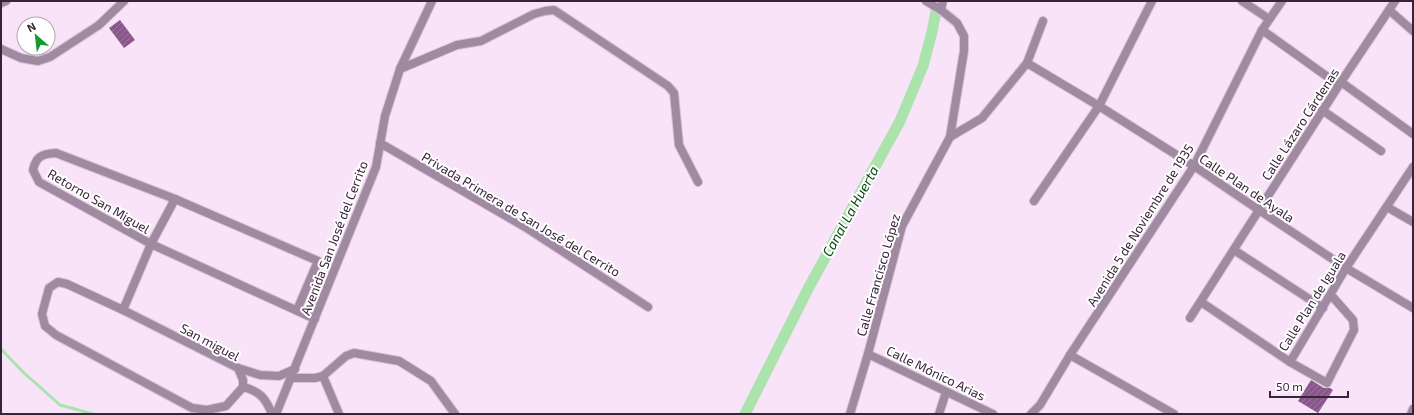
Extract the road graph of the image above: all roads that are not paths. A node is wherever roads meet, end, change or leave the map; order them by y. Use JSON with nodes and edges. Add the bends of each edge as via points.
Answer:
{"nodes":[{"id":1,"x":6,"y":1,"type":"edge"},
{"id":2,"x":124,"y":1,"type":"edge"},
{"id":3,"x":432,"y":1,"type":"edge"},
{"id":4,"x":926,"y":1,"type":"edge"},
{"id":5,"x":1152,"y":1,"type":"edge"},
{"id":6,"x":1242,"y":1,"type":"edge"},
{"id":7,"x":1282,"y":1,"type":"edge"},
{"id":8,"x":1395,"y":1,"type":"edge"},
{"id":9,"x":1,"y":3,"type":"edge"},
{"id":10,"x":939,"y":6,"type":"edge"},
{"id":11,"x":1389,"y":10,"type":"junction"},
{"id":12,"x":1269,"y":19,"type":"junction"},
{"id":13,"x":1043,"y":21,"type":"dead end"},
{"id":14,"x":1262,"y":30,"type":"junction"},
{"id":15,"x":1413,"y":31,"type":"edge"},
{"id":16,"x":1,"y":49,"type":"edge"},
{"id":17,"x":1027,"y":62,"type":"junction"},
{"id":18,"x":400,"y":70,"type":"junction"},
{"id":19,"x":1340,"y":83,"type":"junction"},
{"id":20,"x":1099,"y":106,"type":"junction"},
{"id":21,"x":1322,"y":110,"type":"junction"},
{"id":22,"x":1413,"y":134,"type":"edge"},
{"id":23,"x":950,"y":137,"type":"junction"},
{"id":24,"x":380,"y":143,"type":"junction"},
{"id":25,"x":1381,"y":151,"type":"dead end"},
{"id":26,"x":1194,"y":166,"type":"junction"},
{"id":27,"x":1413,"y":168,"type":"edge"},
{"id":28,"x":698,"y":182,"type":"dead end"},
{"id":29,"x":175,"y":199,"type":"junction"},
{"id":30,"x":1034,"y":201,"type":"dead end"},
{"id":31,"x":1387,"y":207,"type":"junction"},
{"id":32,"x":1259,"y":210,"type":"junction"},
{"id":33,"x":1413,"y":222,"type":"edge"},
{"id":34,"x":152,"y":244,"type":"junction"},
{"id":35,"x":1234,"y":250,"type":"junction"},
{"id":36,"x":1346,"y":268,"type":"junction"},
{"id":37,"x":1331,"y":294,"type":"junction"},
{"id":38,"x":1201,"y":302,"type":"junction"},
{"id":39,"x":648,"y":307,"type":"dead end"},
{"id":40,"x":1323,"y":308,"type":"junction"},
{"id":41,"x":1413,"y":308,"type":"edge"},
{"id":42,"x":123,"y":310,"type":"junction"},
{"id":43,"x":297,"y":310,"type":"junction"},
{"id":44,"x":1190,"y":318,"type":"dead end"},
{"id":45,"x":315,"y":319,"type":"junction"},
{"id":46,"x":868,"y":354,"type":"junction"},
{"id":47,"x":1070,"y":355,"type":"junction"},
{"id":48,"x":1290,"y":362,"type":"junction"},
{"id":49,"x":238,"y":368,"type":"junction"},
{"id":50,"x":295,"y":369,"type":"junction"},
{"id":51,"x":323,"y":376,"type":"junction"},
{"id":52,"x":291,"y":378,"type":"junction"},
{"id":53,"x":243,"y":387,"type":"junction"},
{"id":54,"x":946,"y":392,"type":"junction"},
{"id":55,"x":1413,"y":409,"type":"edge"},
{"id":56,"x":272,"y":414,"type":"edge"},
{"id":57,"x":276,"y":414,"type":"edge"},
{"id":58,"x":339,"y":414,"type":"edge"},
{"id":59,"x":455,"y":414,"type":"edge"},
{"id":60,"x":850,"y":414,"type":"edge"},
{"id":61,"x":939,"y":414,"type":"edge"},
{"id":62,"x":993,"y":414,"type":"edge"},
{"id":63,"x":1031,"y":414,"type":"edge"},
{"id":64,"x":1174,"y":414,"type":"edge"},
{"id":65,"x":1411,"y":414,"type":"edge"}],
"edges":[{"from":1,"to":9,"type":"street"},
{"from":2,"to":16,"type":"street","via":[[99,25],[50,57],[38,61],[21,58]]},
{"from":3,"to":18,"type":"street","name":"Avenida San José del Cerrito"},
{"from":4,"to":10,"type":"street","name":"Calle Francisco López"},
{"from":5,"to":20,"type":"street"},
{"from":6,"to":12,"type":"street"},
{"from":7,"to":12,"type":"street","name":"Avenida 5 de Noviembre de 1935"},
{"from":8,"to":11,"type":"street","name":"Calle Lázaro Cárdenas"},
{"from":10,"to":23,"type":"street","name":"Calle Francisco López","via":[[957,23],[964,36],[964,51]]},
{"from":11,"to":15,"type":"street"},
{"from":11,"to":19,"type":"street","name":"Calle Lázaro Cárdenas"},
{"from":12,"to":14,"type":"street","name":"Avenida 5 de Noviembre de 1935"},
{"from":13,"to":17,"type":"street"},
{"from":14,"to":19,"type":"street"},
{"from":14,"to":26,"type":"street","name":"Avenida 5 de Noviembre de 1935"},
{"from":17,"to":20,"type":"street","name":"Calle Plan de Ayala"},
{"from":17,"to":23,"type":"street","via":[[982,118]]},
{"from":18,"to":24,"type":"street","name":"Avenida San José del Cerrito","via":[[385,116]]},
{"from":18,"to":28,"type":"street","via":[[457,45],[481,41],[534,14],[554,10],[668,86],[674,93],[679,145]]},
{"from":19,"to":21,"type":"street","name":"Calle Lázaro Cárdenas"},
{"from":19,"to":22,"type":"street"},
{"from":20,"to":26,"type":"street","name":"Calle Plan de Ayala"},
{"from":20,"to":30,"type":"street"},
{"from":21,"to":25,"type":"street"},
{"from":21,"to":32,"type":"street","name":"Calle Lázaro Cárdenas"},
{"from":23,"to":46,"type":"street","name":"Calle Francisco López","via":[[902,226]]},
{"from":24,"to":39,"type":"street","name":"Privada Primera de San José del Cerrito","via":[[525,227]]},
{"from":24,"to":45,"type":"street","name":"Avenida San José del Cerrito","via":[[376,167]]},
{"from":26,"to":32,"type":"street","name":"Calle Plan de Ayala"},
{"from":26,"to":47,"type":"street","name":"Avenida 5 de Noviembre de 1935"},
{"from":27,"to":31,"type":"street","name":"Calle Plan de Iguala"},
{"from":29,"to":34,"type":"street"},
{"from":29,"to":34,"type":"street","name":"Retorno San Miguel","via":[[56,153],[44,153],[35,161],[33,170],[39,182]]},
{"from":29,"to":43,"type":"street","name":"Retorno San Miguel","via":[[318,261]]},
{"from":31,"to":33,"type":"street"},
{"from":31,"to":36,"type":"street","name":"Calle Plan de Iguala"},
{"from":32,"to":35,"type":"street","name":"Calle Lázaro Cárdenas"},
{"from":32,"to":36,"type":"street","name":"Calle Plan de Ayala"},
{"from":34,"to":42,"type":"street"},
{"from":34,"to":43,"type":"street","name":"Retorno San Miguel"},
{"from":35,"to":38,"type":"street","name":"Calle Lázaro Cárdenas"},
{"from":35,"to":40,"type":"street"},
{"from":36,"to":37,"type":"street","name":"Calle Plan de Iguala"},
{"from":36,"to":41,"type":"street","name":"Calle Plan de Ayala"},
{"from":37,"to":40,"type":"street","name":"Calle Plan de Iguala"},
{"from":37,"to":48,"type":"street","via":[[1352,320],[1354,330],[1327,384]]},
{"from":38,"to":44,"type":"street","name":"Calle Lázaro Cárdenas"},
{"from":38,"to":48,"type":"street","name":"Calle Plan de Iguala"},
{"from":40,"to":48,"type":"street","name":"Calle Plan de Iguala"},
{"from":42,"to":49,"type":"street","name":"San miguel"},
{"from":42,"to":53,"type":"street","name":"San miguel","via":[[58,282],[49,288],[42,314],[45,326],[56,335],[192,408],[207,410],[226,406]]},
{"from":43,"to":45,"type":"street","name":"Retorno San Miguel"},
{"from":45,"to":50,"type":"street","name":"Avenida San José del Cerrito"},
{"from":46,"to":54,"type":"street","name":"Calle Mónico Arias"},
{"from":46,"to":60,"type":"street","name":"Calle Francisco López"},
{"from":47,"to":63,"type":"street","name":"Avenida 5 de Noviembre de 1935","via":[[1040,405]]},
{"from":47,"to":64,"type":"street"},
{"from":49,"to":50,"type":"street","via":[[260,375],[279,376]]},
{"from":49,"to":53,"type":"street","name":"San miguel"},
{"from":50,"to":52,"type":"street","name":"Avenida San José del Cerrito"},
{"from":51,"to":52,"type":"street"},
{"from":51,"to":58,"type":"street"},
{"from":51,"to":59,"type":"street","via":[[346,356],[354,353],[399,361],[431,380]]},
{"from":52,"to":57,"type":"street","name":"Avenida San José del Cerrito"},
{"from":53,"to":56,"type":"street","via":[[254,390],[268,402]]},
{"from":54,"to":61,"type":"street"},
{"from":54,"to":62,"type":"street","name":"Calle Mónico Arias"},
{"from":55,"to":65,"type":"street"}]}
